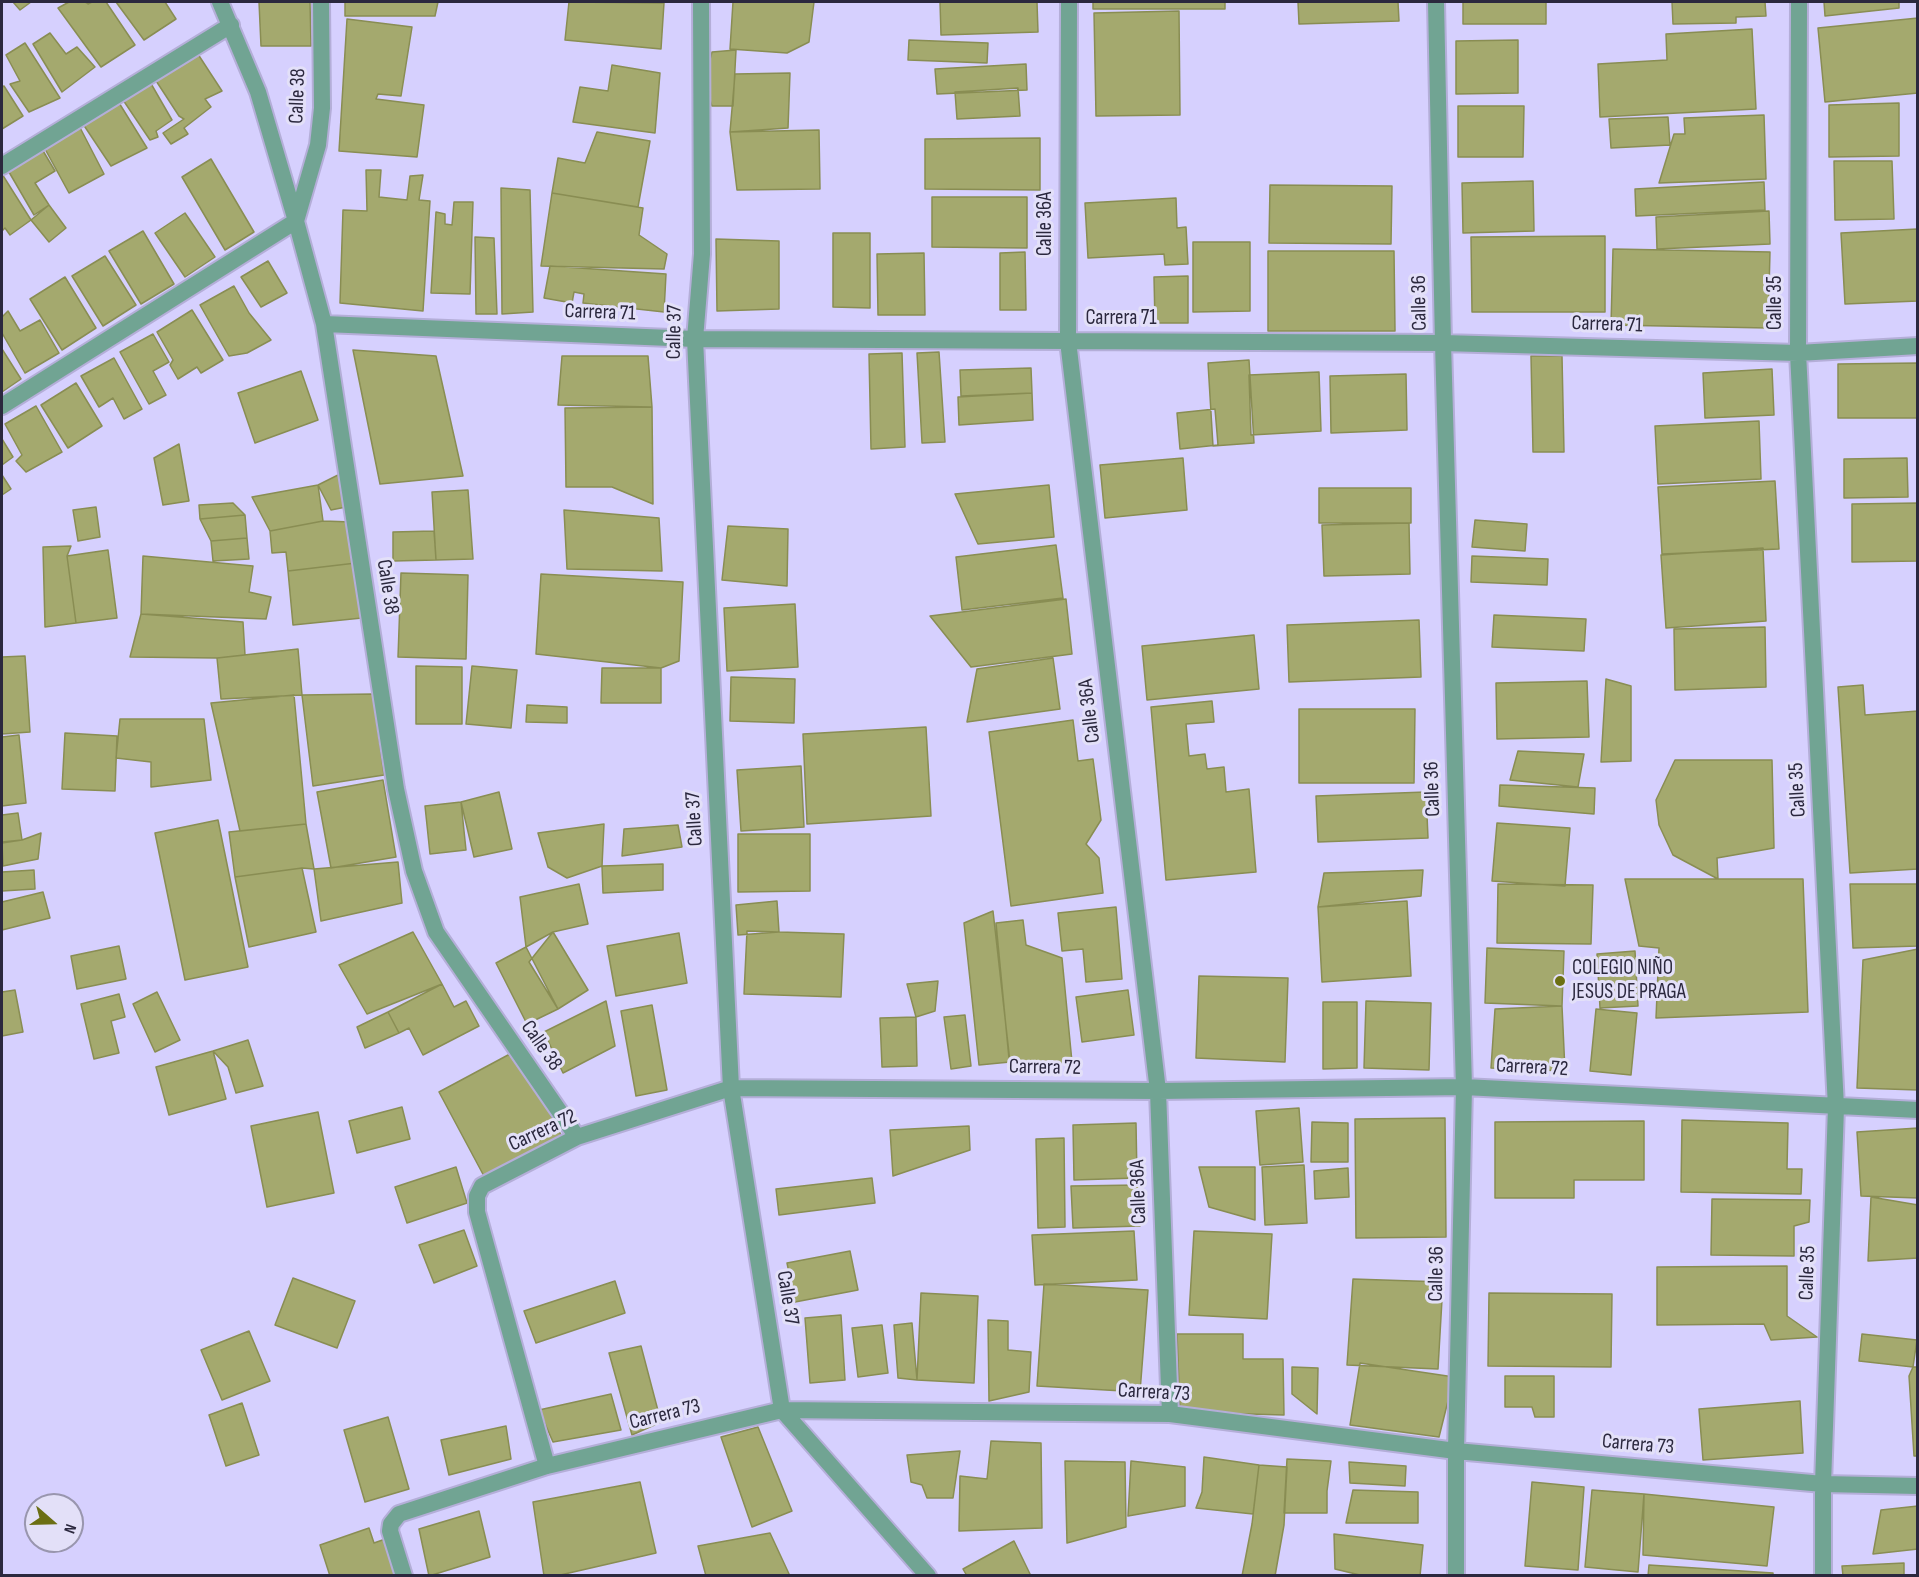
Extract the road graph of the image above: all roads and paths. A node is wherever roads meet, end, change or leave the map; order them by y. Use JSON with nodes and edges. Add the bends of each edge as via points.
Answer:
{"nodes":[{"id":1,"x":220,"y":2,"type":"edge"},
{"id":2,"x":321,"y":2,"type":"edge"},
{"id":3,"x":701,"y":2,"type":"edge"},
{"id":4,"x":1069,"y":2,"type":"edge"},
{"id":5,"x":1436,"y":2,"type":"edge"},
{"id":6,"x":1799,"y":2,"type":"edge"},
{"id":7,"x":231,"y":25,"type":"junction"},
{"id":8,"x":2,"y":166,"type":"edge"},
{"id":9,"x":296,"y":221,"type":"junction"},
{"id":10,"x":324,"y":324,"type":"junction"},
{"id":11,"x":695,"y":339,"type":"junction"},
{"id":12,"x":1068,"y":341,"type":"junction"},
{"id":13,"x":1443,"y":344,"type":"junction"},
{"id":14,"x":1917,"y":346,"type":"edge"},
{"id":15,"x":1798,"y":353,"type":"junction"},
{"id":16,"x":2,"y":406,"type":"edge"},
{"id":17,"x":1464,"y":1087,"type":"junction"},
{"id":18,"x":731,"y":1088,"type":"junction"},
{"id":19,"x":1158,"y":1091,"type":"junction"},
{"id":20,"x":1836,"y":1107,"type":"junction"},
{"id":21,"x":1917,"y":1110,"type":"edge"},
{"id":22,"x":577,"y":1137,"type":"junction"},
{"id":23,"x":782,"y":1410,"type":"junction"},
{"id":24,"x":1170,"y":1414,"type":"junction"},
{"id":25,"x":1455,"y":1451,"type":"junction"},
{"id":26,"x":547,"y":1466,"type":"junction"},
{"id":27,"x":1823,"y":1484,"type":"junction"},
{"id":28,"x":1917,"y":1486,"type":"edge"},
{"id":29,"x":404,"y":1575,"type":"edge"},
{"id":30,"x":928,"y":1575,"type":"edge"},
{"id":31,"x":1456,"y":1575,"type":"edge"},
{"id":32,"x":1823,"y":1575,"type":"edge"}],
"edges":[{"from":1,"to":7,"type":"street"},
{"from":2,"to":9,"type":"street","name":"Calle 38","via":[[322,108],[318,145]]},
{"from":3,"to":11,"type":"street","name":"Calle 37","via":[[702,254]]},
{"from":4,"to":12,"type":"street","name":"Calle 36A"},
{"from":5,"to":13,"type":"street","name":"Calle 36"},
{"from":6,"to":15,"type":"street","name":"Calle 35"},
{"from":7,"to":8,"type":"street"},
{"from":7,"to":9,"type":"street","via":[[258,92]]},
{"from":9,"to":10,"type":"street","name":"Calle 38"},
{"from":9,"to":16,"type":"street"},
{"from":10,"to":11,"type":"street","name":"Carrera 71"},
{"from":10,"to":22,"type":"street","name":"Calle 38","via":[[396,789],[414,871],[436,932]]},
{"from":11,"to":12,"type":"street","name":"Carrera 71"},
{"from":11,"to":18,"type":"street","name":"Calle 37"},
{"from":12,"to":13,"type":"street","name":"Carrera 71"},
{"from":12,"to":19,"type":"street","name":"Calle 36A"},
{"from":13,"to":15,"type":"street","name":"Carrera 71"},
{"from":13,"to":17,"type":"street","name":"Calle 36"},
{"from":14,"to":15,"type":"street","name":"Carrera 71"},
{"from":15,"to":20,"type":"street","name":"Calle 35"},
{"from":17,"to":19,"type":"street","name":"Carrera 72"},
{"from":17,"to":20,"type":"street","name":"Carrera 72"},
{"from":17,"to":25,"type":"street","name":"Calle 36"},
{"from":18,"to":19,"type":"street","name":"Carrera 72"},
{"from":18,"to":22,"type":"street","name":"Carrera 72"},
{"from":18,"to":23,"type":"street","name":"Calle 37"},
{"from":19,"to":24,"type":"street","name":"Calle 36A"},
{"from":20,"to":21,"type":"street","name":"Carrera 72"},
{"from":20,"to":27,"type":"street","name":"Calle 35"},
{"from":22,"to":26,"type":"street","name":"Carrera 72","via":[[482,1186],[477,1196],[477,1212]]},
{"from":23,"to":24,"type":"street","name":"Carrera 73"},
{"from":23,"to":26,"type":"street","name":"Carrera 73"},
{"from":23,"to":30,"type":"street"},
{"from":24,"to":25,"type":"street","name":"Carrera 73"},
{"from":25,"to":27,"type":"street","name":"Carrera 73"},
{"from":25,"to":31,"type":"street","name":"Calle 36"},
{"from":26,"to":29,"type":"street","name":"Carrera 73","via":[[399,1514],[390,1524],[390,1531]]},
{"from":27,"to":28,"type":"street","name":"Carrera 73"},
{"from":27,"to":32,"type":"street","name":"Calle 35"}]}
